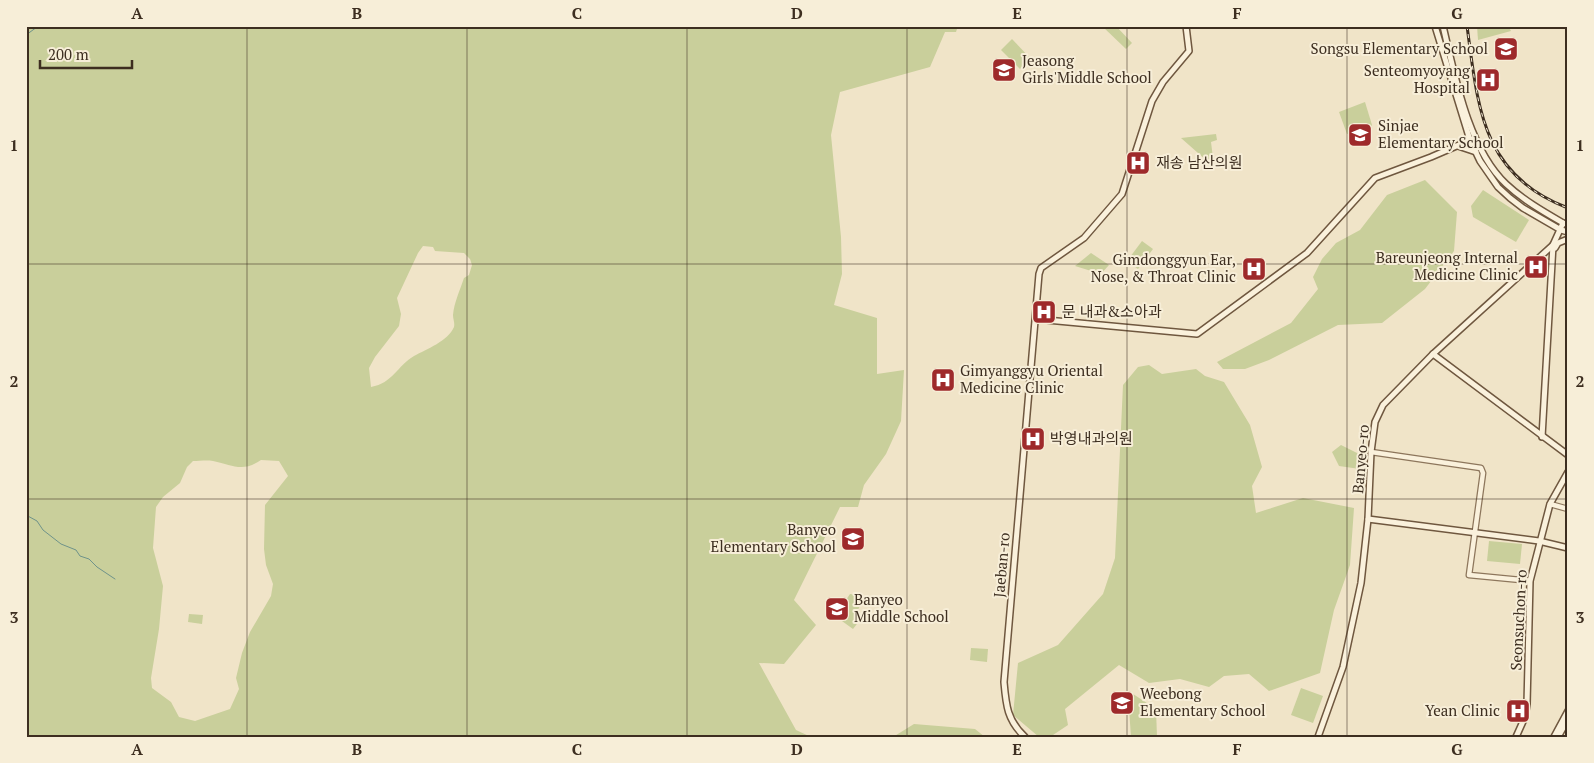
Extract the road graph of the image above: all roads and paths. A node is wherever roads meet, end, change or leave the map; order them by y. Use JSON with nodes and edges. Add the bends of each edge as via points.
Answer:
{"nodes":[{"id":1,"x":1186,"y":26,"type":"edge"},
{"id":2,"x":1435,"y":26,"type":"edge"},
{"id":3,"x":1443,"y":26,"type":"edge"},
{"id":4,"x":1472,"y":139,"type":"junction"},
{"id":5,"x":1458,"y":146,"type":"junction"},
{"id":6,"x":1476,"y":152,"type":"junction"},
{"id":7,"x":1565,"y":224,"type":"edge"},
{"id":8,"x":1561,"y":230,"type":"junction"},
{"id":9,"x":1568,"y":232,"type":"edge"},
{"id":10,"x":1568,"y":239,"type":"edge"},
{"id":11,"x":1553,"y":248,"type":"junction"},
{"id":12,"x":1539,"y":258,"type":"junction"},
{"id":13,"x":1552,"y":266,"type":"junction"},
{"id":14,"x":1036,"y":319,"type":"junction"},
{"id":15,"x":1433,"y":354,"type":"junction"},
{"id":16,"x":1542,"y":437,"type":"junction"},
{"id":17,"x":1371,"y":452,"type":"junction"},
{"id":18,"x":1568,"y":455,"type":"edge"},
{"id":19,"x":1568,"y":472,"type":"edge"},
{"id":20,"x":1550,"y":504,"type":"junction"},
{"id":21,"x":1568,"y":509,"type":"edge"},
{"id":22,"x":1368,"y":519,"type":"junction"},
{"id":23,"x":1474,"y":532,"type":"junction"},
{"id":24,"x":1540,"y":541,"type":"junction"},
{"id":25,"x":1568,"y":548,"type":"edge"},
{"id":26,"x":1530,"y":581,"type":"junction"},
{"id":27,"x":1568,"y":711,"type":"edge"},
{"id":28,"x":1568,"y":719,"type":"edge"},
{"id":29,"x":1025,"y":737,"type":"edge"},
{"id":30,"x":1318,"y":737,"type":"edge"},
{"id":31,"x":1516,"y":737,"type":"edge"},
{"id":32,"x":1554,"y":737,"type":"edge"},
{"id":33,"x":1558,"y":737,"type":"edge"}],
"edges":[{"from":1,"to":14,"type":"main road","via":[[1189,51],[1152,101],[1122,194],[1084,238],[1041,268]]},
{"from":2,"to":4,"type":"main road"},
{"from":3,"to":4,"type":"main road"},
{"from":4,"to":5,"type":"main road"},
{"from":4,"to":6,"type":"main road"},
{"from":4,"to":7,"type":"main road","via":[[1516,194]]},
{"from":5,"to":6,"type":"main road"},
{"from":5,"to":14,"type":"main road","via":[[1375,178],[1306,253],[1197,334]]},
{"from":6,"to":8,"type":"main road","via":[[1498,187],[1523,208]]},
{"from":7,"to":8,"type":"main road","name":"Banyeo-ro"},
{"from":8,"to":9,"type":"main road"},
{"from":8,"to":11,"type":"main road","name":"Banyeo-ro"},
{"from":10,"to":11,"type":"main road"},
{"from":11,"to":12,"type":"main road","name":"Banyeo-ro"},
{"from":11,"to":13,"type":"main road"},
{"from":12,"to":13,"type":"main road","via":[[1548,258]]},
{"from":12,"to":15,"type":"main road","name":"Banyeo-ro"},
{"from":13,"to":16,"type":"main road"},
{"from":14,"to":29,"type":"main road","name":"Jaeban-ro","via":[[1004,682],[1011,719]]},
{"from":15,"to":16,"type":"main road"},
{"from":15,"to":17,"type":"main road","name":"Banyeo-ro","via":[[1383,405],[1375,422]]},
{"from":16,"to":18,"type":"main road"},
{"from":17,"to":22,"type":"main road","name":"Banyeo-ro"},
{"from":17,"to":23,"type":"street","via":[[1481,468],[1483,473]]},
{"from":19,"to":20,"type":"main road","name":"Seonsuchon-ro"},
{"from":20,"to":21,"type":"street"},
{"from":20,"to":24,"type":"main road","name":"Seonsuchon-ro"},
{"from":22,"to":23,"type":"main road"},
{"from":22,"to":30,"type":"main road","name":"Banyeo-ro","via":[[1360,583],[1343,667]]},
{"from":23,"to":24,"type":"main road"},
{"from":23,"to":26,"type":"street","via":[[1469,576]]},
{"from":24,"to":25,"type":"main road"},
{"from":24,"to":26,"type":"main road","name":"Seonsuchon-ro"},
{"from":26,"to":31,"type":"main road","name":"Seonsuchon-ro","via":[[1527,704]]},
{"from":27,"to":32,"type":"main road"},
{"from":28,"to":33,"type":"main road"}]}
